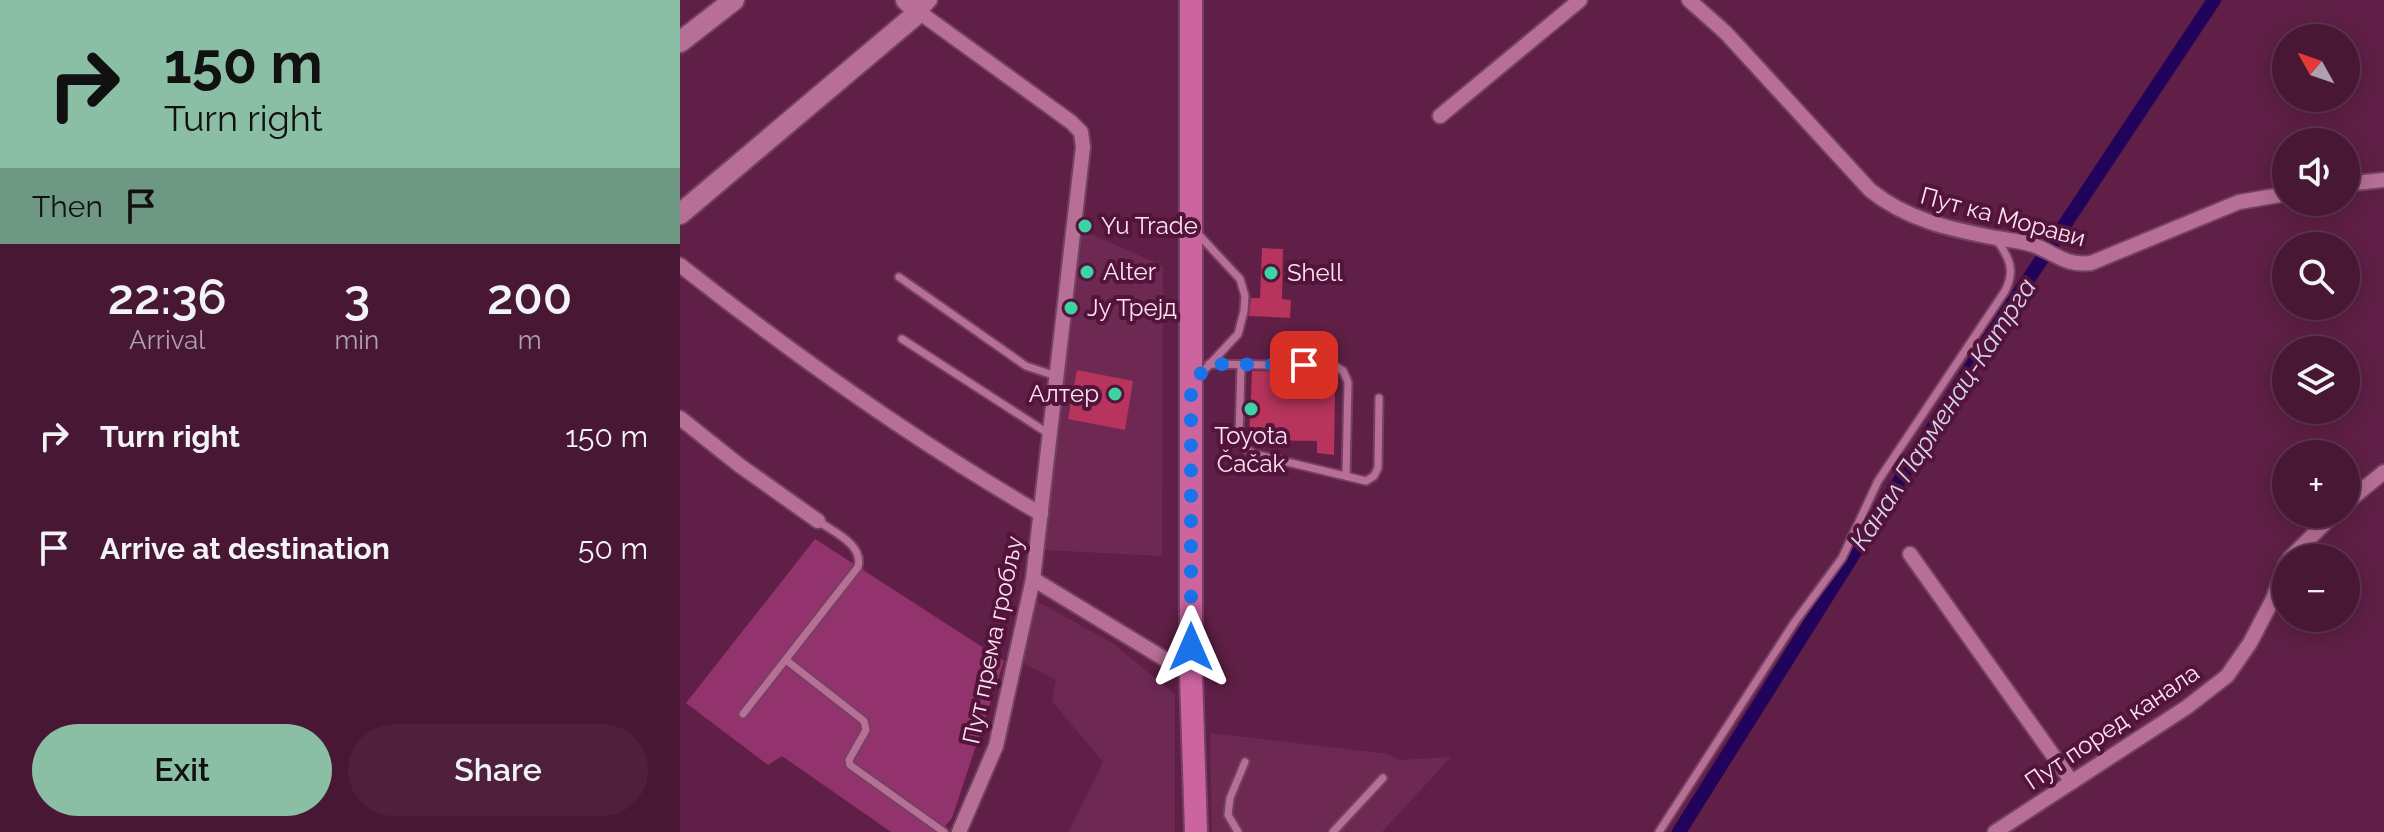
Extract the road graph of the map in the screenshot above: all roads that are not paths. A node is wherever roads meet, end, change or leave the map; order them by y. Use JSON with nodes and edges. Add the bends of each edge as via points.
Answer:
{"nodes":[{"id":1,"x":734,"y":0,"type":"edge"},
{"id":2,"x":1191,"y":0,"type":"edge"},
{"id":3,"x":1580,"y":0,"type":"edge"},
{"id":4,"x":1689,"y":0,"type":"edge"},
{"id":5,"x":919,"y":4,"type":"edge"},
{"id":6,"x":680,"y":42,"type":"edge"},
{"id":7,"x":1440,"y":116,"type":"dead end"},
{"id":8,"x":2383,"y":178,"type":"edge"},
{"id":9,"x":2360,"y":182,"type":"edge"},
{"id":10,"x":2272,"y":196,"type":"edge"},
{"id":11,"x":680,"y":214,"type":"edge"},
{"id":12,"x":1191,"y":227,"type":"junction"},
{"id":13,"x":1995,"y":237,"type":"junction"},
{"id":14,"x":680,"y":265,"type":"edge"},
{"id":15,"x":899,"y":277,"type":"dead end"},
{"id":16,"x":902,"y":339,"type":"dead end"},
{"id":17,"x":1209,"y":364,"type":"junction"},
{"id":18,"x":1241,"y":365,"type":"junction"},
{"id":19,"x":1058,"y":377,"type":"junction"},
{"id":20,"x":1191,"y":385,"type":"junction"},
{"id":21,"x":1379,"y":398,"type":"dead end"},
{"id":22,"x":680,"y":418,"type":"edge"},
{"id":23,"x":1051,"y":435,"type":"junction"},
{"id":24,"x":2384,"y":472,"type":"edge"},
{"id":25,"x":1346,"y":476,"type":"junction"},
{"id":26,"x":2360,"y":492,"type":"edge"},
{"id":27,"x":1041,"y":514,"type":"junction"},
{"id":28,"x":818,"y":521,"type":"joint"},
{"id":29,"x":2320,"y":528,"type":"edge"},
{"id":30,"x":2304,"y":544,"type":"edge"},
{"id":31,"x":1910,"y":554,"type":"dead end"},
{"id":32,"x":1033,"y":579,"type":"junction"},
{"id":33,"x":2272,"y":601,"type":"edge"},
{"id":34,"x":786,"y":660,"type":"junction"},
{"id":35,"x":1191,"y":675,"type":"junction"},
{"id":36,"x":743,"y":714,"type":"dead end"},
{"id":37,"x":1245,"y":762,"type":"dead end"},
{"id":38,"x":1383,"y":778,"type":"dead end"},
{"id":39,"x":2072,"y":782,"type":"junction"},
{"id":40,"x":944,"y":832,"type":"edge"},
{"id":41,"x":959,"y":832,"type":"edge"},
{"id":42,"x":1196,"y":832,"type":"edge"},
{"id":43,"x":1238,"y":832,"type":"edge"},
{"id":44,"x":1333,"y":832,"type":"edge"},
{"id":45,"x":1659,"y":832,"type":"edge"},
{"id":46,"x":1995,"y":832,"type":"edge"}],
"edges":[{"from":1,"to":6,"type":"street"},
{"from":2,"to":12,"type":"main road"},
{"from":3,"to":7,"type":"street"},
{"from":4,"to":13,"type":"street","name":"Пут ка Морави","via":[[1884,202],[1923,221]]},
{"from":5,"to":11,"type":"street"},
{"from":5,"to":19,"type":"street","name":"Пут према гробљу","via":[[1081,132]]},
{"from":8,"to":9,"type":"street"},
{"from":10,"to":13,"type":"street","name":"Пут ка Морави","via":[[2239,202],[2091,263],[2071,263]]},
{"from":12,"to":17,"type":"lane","via":[[1240,279],[1245,296],[1238,334]]},
{"from":12,"to":20,"type":"main road"},
{"from":13,"to":45,"type":"lane","via":[[2011,263],[2005,291],[1878,481],[1842,558]]},
{"from":14,"to":27,"type":"street","via":[[875,408]]},
{"from":15,"to":19,"type":"lane","via":[[1026,366]]},
{"from":16,"to":23,"type":"lane"},
{"from":17,"to":18,"type":"lane"},
{"from":17,"to":20,"type":"lane"},
{"from":18,"to":25,"type":"lane","via":[[1239,438],[1244,448]]},
{"from":18,"to":25,"type":"lane","via":[[1335,366],[1343,371],[1348,382]]},
{"from":19,"to":23,"type":"street","name":"Пут према гробљу"},
{"from":20,"to":35,"type":"main road"},
{"from":21,"to":25,"type":"lane","via":[[1377,472],[1366,481]]},
{"from":22,"to":28,"type":"street"},
{"from":23,"to":27,"type":"street","name":"Пут према гробљу"},
{"from":24,"to":26,"type":"street"},
{"from":27,"to":32,"type":"street","name":"Пут према гробљу"},
{"from":28,"to":34,"type":"lane","via":[[855,548],[860,563]]},
{"from":29,"to":30,"type":"street"},
{"from":31,"to":39,"type":"street"},
{"from":32,"to":35,"type":"street"},
{"from":32,"to":41,"type":"street","name":"Пут према гробљу","via":[[996,746]]},
{"from":33,"to":39,"type":"street","name":"Пут поред канала","via":[[2227,676]]},
{"from":34,"to":36,"type":"lane"},
{"from":34,"to":40,"type":"lane","via":[[864,721],[866,730],[850,765]]},
{"from":35,"to":42,"type":"main road"},
{"from":37,"to":43,"type":"lane","via":[[1228,815]]},
{"from":38,"to":44,"type":"lane"},
{"from":39,"to":46,"type":"street","name":"Пут поред канала"}]}
